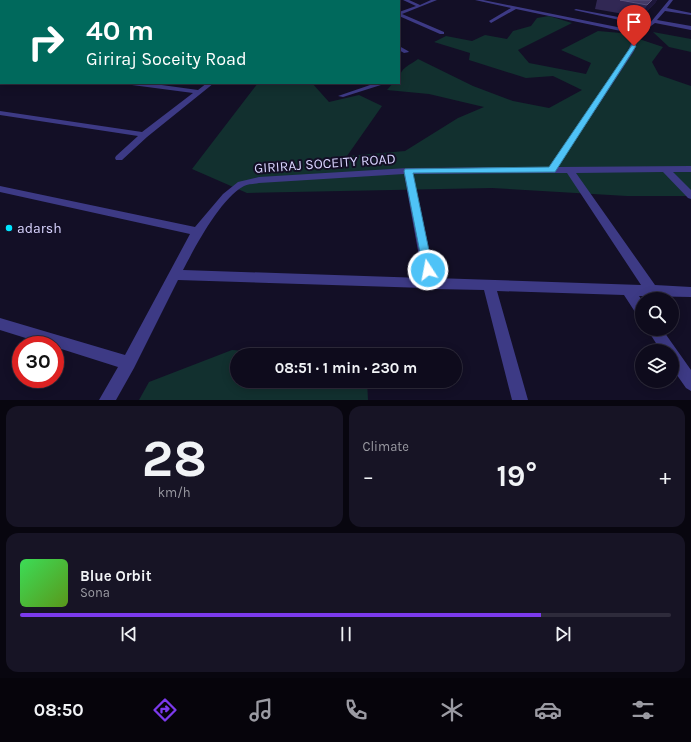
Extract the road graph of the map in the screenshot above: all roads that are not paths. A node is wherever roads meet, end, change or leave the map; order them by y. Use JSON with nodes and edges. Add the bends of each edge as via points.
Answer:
{"nodes":[{"id":1,"x":405,"y":0,"type":"edge"},
{"id":2,"x":435,"y":0,"type":"edge"},
{"id":3,"x":477,"y":0,"type":"edge"},
{"id":4,"x":670,"y":0,"type":"edge"},
{"id":5,"x":420,"y":6,"type":"junction"},
{"id":6,"x":515,"y":8,"type":"junction"},
{"id":7,"x":664,"y":9,"type":"junction"},
{"id":8,"x":576,"y":10,"type":"dead end"},
{"id":9,"x":400,"y":13,"type":"edge"},
{"id":10,"x":400,"y":13,"type":"edge"},
{"id":11,"x":691,"y":14,"type":"edge"},
{"id":12,"x":491,"y":22,"type":"dead end"},
{"id":13,"x":653,"y":23,"type":"junction"},
{"id":14,"x":691,"y":28,"type":"edge"},
{"id":15,"x":442,"y":33,"type":"dead end"},
{"id":16,"x":638,"y":33,"type":"junction"},
{"id":17,"x":400,"y":49,"type":"edge"},
{"id":18,"x":406,"y":52,"type":"dead end"},
{"id":19,"x":140,"y":84,"type":"edge"},
{"id":20,"x":210,"y":84,"type":"edge"},
{"id":21,"x":381,"y":84,"type":"edge"},
{"id":22,"x":200,"y":92,"type":"junction"},
{"id":23,"x":341,"y":96,"type":"dead end"},
{"id":24,"x":0,"y":113,"type":"edge"},
{"id":25,"x":144,"y":135,"type":"junction"},
{"id":26,"x":119,"y":158,"type":"dead end"},
{"id":27,"x":665,"y":169,"type":"junction"},
{"id":28,"x":691,"y":169,"type":"edge"},
{"id":29,"x":552,"y":170,"type":"junction"},
{"id":30,"x":570,"y":170,"type":"junction"},
{"id":31,"x":408,"y":171,"type":"junction"},
{"id":32,"x":0,"y":189,"type":"edge"},
{"id":33,"x":691,"y":196,"type":"edge"},
{"id":34,"x":197,"y":232,"type":"junction"},
{"id":35,"x":174,"y":275,"type":"junction"},
{"id":36,"x":430,"y":284,"type":"junction"},
{"id":37,"x":489,"y":286,"type":"junction"},
{"id":38,"x":628,"y":290,"type":"junction"},
{"id":39,"x":652,"y":291,"type":"junction"},
{"id":40,"x":691,"y":292,"type":"edge"},
{"id":41,"x":635,"y":300,"type":"edge"},
{"id":42,"x":0,"y":324,"type":"edge"},
{"id":43,"x":129,"y":363,"type":"junction"},
{"id":44,"x":679,"y":365,"type":"edge"},
{"id":45,"x":691,"y":383,"type":"edge"},
{"id":46,"x":107,"y":400,"type":"edge"},
{"id":47,"x":520,"y":400,"type":"edge"}],
"edges":[{"from":1,"to":5,"type":"street"},
{"from":2,"to":5,"type":"street"},
{"from":3,"to":6,"type":"street"},
{"from":4,"to":7,"type":"street"},
{"from":5,"to":9,"type":"street"},
{"from":6,"to":12,"type":"street"},
{"from":6,"to":16,"type":"street"},
{"from":7,"to":11,"type":"street"},
{"from":7,"to":13,"type":"street"},
{"from":8,"to":13,"type":"street"},
{"from":10,"to":15,"type":"street"},
{"from":13,"to":14,"type":"street"},
{"from":13,"to":16,"type":"street"},
{"from":16,"to":29,"type":"street","via":[[631,51]]},
{"from":17,"to":18,"type":"street"},
{"from":19,"to":22,"type":"street"},
{"from":20,"to":22,"type":"street"},
{"from":21,"to":23,"type":"street"},
{"from":22,"to":25,"type":"street"},
{"from":24,"to":25,"type":"street"},
{"from":25,"to":26,"type":"street"},
{"from":27,"to":28,"type":"street","name":"GIRIRAJ SOCEITY ROAD"},
{"from":27,"to":30,"type":"street","name":"GIRIRAJ SOCEITY ROAD"},
{"from":27,"to":33,"type":"street"},
{"from":29,"to":30,"type":"street","name":"GIRIRAJ SOCEITY ROAD"},
{"from":29,"to":31,"type":"street","name":"GIRIRAJ SOCEITY ROAD"},
{"from":30,"to":39,"type":"street"},
{"from":31,"to":34,"type":"street","name":"GIRIRAJ SOCEITY ROAD","via":[[259,180],[241,184],[226,196]]},
{"from":31,"to":36,"type":"street"},
{"from":32,"to":34,"type":"street"},
{"from":34,"to":35,"type":"street","name":"GIRIRAJ SOCEITY ROAD"},
{"from":35,"to":36,"type":"street"},
{"from":35,"to":43,"type":"street","name":"GIRIRAJ SOCEITY ROAD"},
{"from":36,"to":37,"type":"street"},
{"from":37,"to":38,"type":"street"},
{"from":37,"to":47,"type":"street"},
{"from":38,"to":39,"type":"street"},
{"from":38,"to":41,"type":"street"},
{"from":39,"to":40,"type":"street"},
{"from":42,"to":43,"type":"street"},
{"from":43,"to":46,"type":"street","name":"GIRIRAJ SOCEITY ROAD"},
{"from":44,"to":45,"type":"street"}]}
